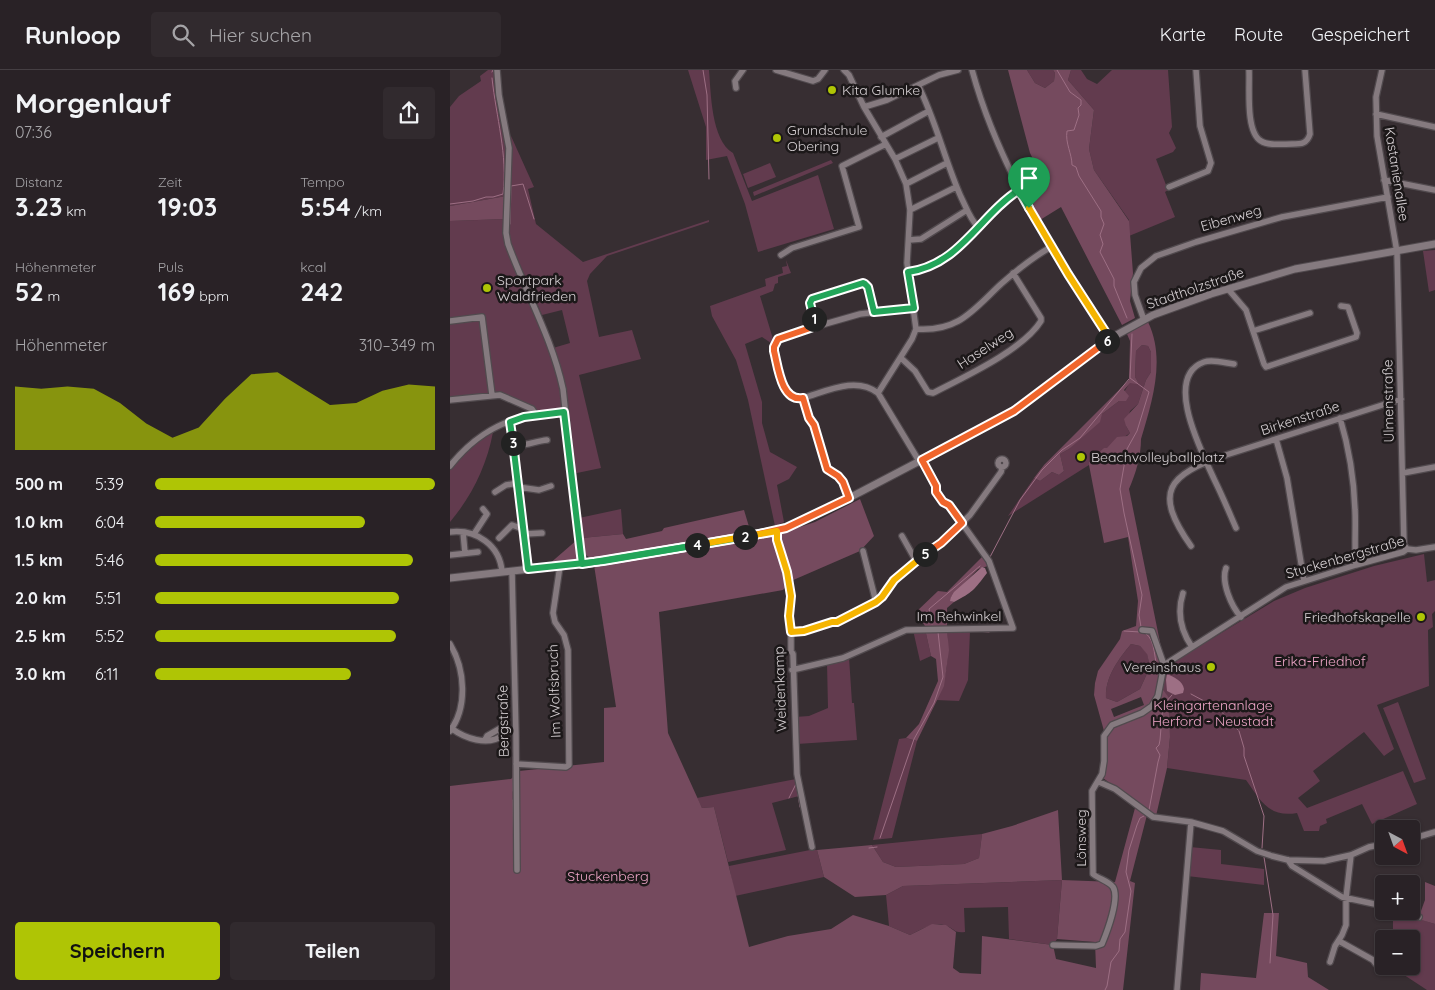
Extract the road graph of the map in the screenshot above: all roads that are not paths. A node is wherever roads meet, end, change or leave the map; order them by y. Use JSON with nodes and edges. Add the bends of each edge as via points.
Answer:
{"nodes":[{"id":1,"x":497,"y":70,"type":"edge"},
{"id":2,"x":743,"y":70,"type":"edge"},
{"id":3,"x":776,"y":70,"type":"edge"},
{"id":4,"x":825,"y":70,"type":"edge"},
{"id":5,"x":958,"y":70,"type":"edge"},
{"id":6,"x":972,"y":70,"type":"edge"},
{"id":7,"x":1196,"y":70,"type":"edge"},
{"id":8,"x":1249,"y":70,"type":"edge"},
{"id":9,"x":1305,"y":70,"type":"edge"},
{"id":10,"x":1382,"y":70,"type":"edge"},
{"id":11,"x":846,"y":71,"type":"edge"},
{"id":12,"x":918,"y":85,"type":"junction"},
{"id":13,"x":736,"y":88,"type":"dead end"},
{"id":14,"x":864,"y":107,"type":"junction"},
{"id":15,"x":929,"y":111,"type":"junction"},
{"id":16,"x":1376,"y":114,"type":"junction"},
{"id":17,"x":1435,"y":127,"type":"edge"},
{"id":18,"x":881,"y":137,"type":"junction"},
{"id":19,"x":938,"y":138,"type":"junction"},
{"id":20,"x":886,"y":144,"type":"junction"},
{"id":21,"x":895,"y":159,"type":"junction"},
{"id":22,"x":946,"y":162,"type":"junction"},
{"id":23,"x":1384,"y":180,"type":"junction"},
{"id":24,"x":906,"y":184,"type":"junction"},
{"id":25,"x":956,"y":187,"type":"junction"},
{"id":26,"x":1169,"y":187,"type":"dead end"},
{"id":27,"x":1019,"y":190,"type":"junction"},
{"id":28,"x":1435,"y":190,"type":"edge"},
{"id":29,"x":1388,"y":197,"type":"junction"},
{"id":30,"x":910,"y":210,"type":"junction"},
{"id":31,"x":967,"y":210,"type":"junction"},
{"id":32,"x":978,"y":227,"type":"junction"},
{"id":33,"x":909,"y":240,"type":"junction"},
{"id":34,"x":1435,"y":244,"type":"edge"},
{"id":35,"x":1051,"y":247,"type":"junction"},
{"id":36,"x":1397,"y":252,"type":"junction"},
{"id":37,"x":781,"y":255,"type":"dead end"},
{"id":38,"x":908,"y":272,"type":"junction"},
{"id":39,"x":1013,"y":273,"type":"junction"},
{"id":40,"x":1228,"y":289,"type":"junction"},
{"id":41,"x":1340,"y":306,"type":"dead end"},
{"id":42,"x":914,"y":308,"type":"junction"},
{"id":43,"x":874,"y":312,"type":"junction"},
{"id":44,"x":1310,"y":313,"type":"dead end"},
{"id":45,"x":1144,"y":320,"type":"junction"},
{"id":46,"x":450,"y":321,"type":"edge"},
{"id":47,"x":816,"y":326,"type":"junction"},
{"id":48,"x":916,"y":329,"type":"junction"},
{"id":49,"x":1253,"y":332,"type":"junction"},
{"id":50,"x":1110,"y":339,"type":"junction"},
{"id":51,"x":901,"y":358,"type":"junction"},
{"id":52,"x":1234,"y":364,"type":"dead end"},
{"id":53,"x":878,"y":393,"type":"junction"},
{"id":54,"x":492,"y":395,"type":"junction"},
{"id":55,"x":803,"y":398,"type":"junction"},
{"id":56,"x":1401,"y":399,"type":"junction"},
{"id":57,"x":450,"y":400,"type":"edge"},
{"id":58,"x":564,"y":412,"type":"junction"},
{"id":59,"x":536,"y":415,"type":"junction"},
{"id":60,"x":1340,"y":418,"type":"junction"},
{"id":61,"x":510,"y":422,"type":"junction"},
{"id":62,"x":1276,"y":439,"type":"junction"},
{"id":63,"x":547,"y":440,"type":"dead end"},
{"id":64,"x":513,"y":446,"type":"junction"},
{"id":65,"x":920,"y":460,"type":"junction"},
{"id":66,"x":1206,"y":462,"type":"junction"},
{"id":67,"x":450,"y":466,"type":"edge"},
{"id":68,"x":1435,"y":466,"type":"edge"},
{"id":69,"x":1002,"y":468,"type":"dead end"},
{"id":70,"x":1403,"y":473,"type":"junction"},
{"id":71,"x":518,"y":485,"type":"junction"},
{"id":72,"x":551,"y":486,"type":"dead end"},
{"id":73,"x":495,"y":492,"type":"dead end"},
{"id":74,"x":849,"y":498,"type":"junction"},
{"id":75,"x":483,"y":509,"type":"dead end"},
{"id":76,"x":962,"y":523,"type":"junction"},
{"id":77,"x":1236,"y":528,"type":"dead end"},
{"id":78,"x":777,"y":531,"type":"junction"},
{"id":79,"x":450,"y":532,"type":"edge"},
{"id":80,"x":463,"y":532,"type":"junction"},
{"id":81,"x":524,"y":532,"type":"junction"},
{"id":82,"x":542,"y":533,"type":"dead end"},
{"id":83,"x":474,"y":534,"type":"junction"},
{"id":84,"x":902,"y":536,"type":"dead end"},
{"id":85,"x":499,"y":538,"type":"dead end"},
{"id":86,"x":1191,"y":546,"type":"dead end"},
{"id":87,"x":1435,"y":547,"type":"edge"},
{"id":88,"x":1407,"y":549,"type":"junction"},
{"id":89,"x":862,"y":551,"type":"dead end"},
{"id":90,"x":478,"y":552,"type":"dead end"},
{"id":91,"x":465,"y":553,"type":"junction"},
{"id":92,"x":450,"y":555,"type":"edge"},
{"id":93,"x":916,"y":561,"type":"junction"},
{"id":94,"x":582,"y":564,"type":"junction"},
{"id":95,"x":1356,"y":565,"type":"junction"},
{"id":96,"x":560,"y":566,"type":"junction"},
{"id":97,"x":1226,"y":568,"type":"dead end"},
{"id":98,"x":528,"y":569,"type":"junction"},
{"id":99,"x":512,"y":571,"type":"junction"},
{"id":100,"x":502,"y":572,"type":"junction"},
{"id":101,"x":450,"y":578,"type":"edge"},
{"id":102,"x":1304,"y":581,"type":"junction"},
{"id":103,"x":1183,"y":593,"type":"dead end"},
{"id":104,"x":876,"y":602,"type":"junction"},
{"id":105,"x":1241,"y":617,"type":"junction"},
{"id":106,"x":1142,"y":630,"type":"dead end"},
{"id":107,"x":791,"y":632,"type":"junction"},
{"id":108,"x":450,"y":644,"type":"edge"},
{"id":109,"x":1192,"y":647,"type":"junction"},
{"id":110,"x":1164,"y":665,"type":"junction"},
{"id":111,"x":792,"y":670,"type":"junction"},
{"id":112,"x":451,"y":729,"type":"edge"},
{"id":113,"x":485,"y":740,"type":"dead end"},
{"id":114,"x":516,"y":764,"type":"junction"},
{"id":115,"x":1099,"y":782,"type":"junction"},
{"id":116,"x":1192,"y":822,"type":"junction"},
{"id":117,"x":1435,"y":832,"type":"edge"},
{"id":118,"x":1420,"y":836,"type":"edge"},
{"id":119,"x":1375,"y":846,"type":"edge"},
{"id":120,"x":812,"y":847,"type":"dead end"},
{"id":121,"x":1351,"y":855,"type":"junction"},
{"id":122,"x":1288,"y":860,"type":"junction"},
{"id":123,"x":517,"y":870,"type":"dead end"},
{"id":124,"x":1346,"y":898,"type":"junction"},
{"id":125,"x":1375,"y":904,"type":"edge"},
{"id":126,"x":1339,"y":941,"type":"junction"},
{"id":127,"x":1054,"y":945,"type":"dead end"},
{"id":128,"x":1330,"y":962,"type":"dead end"},
{"id":129,"x":1375,"y":963,"type":"edge"},
{"id":130,"x":1177,"y":990,"type":"edge"}],
"edges":[{"from":1,"to":58,"type":"street","via":[[509,148],[508,244],[544,328],[559,373]]},
{"from":2,"to":13,"type":"street","via":[[735,81]]},
{"from":3,"to":4,"type":"street","via":[[813,81]]},
{"from":5,"to":12,"type":"street"},
{"from":6,"to":27,"type":"street","via":[[992,131]]},
{"from":7,"to":26,"type":"street","via":[[1200,126],[1210,168]]},
{"from":8,"to":9,"type":"street","via":[[1250,112],[1257,138],[1266,143],[1301,144],[1310,134]]},
{"from":10,"to":16,"type":"street","name":"Kastanienallee"},
{"from":11,"to":14,"type":"street"},
{"from":12,"to":14,"type":"street"},
{"from":12,"to":15,"type":"street"},
{"from":14,"to":18,"type":"street"},
{"from":15,"to":18,"type":"street"},
{"from":15,"to":19,"type":"street"},
{"from":16,"to":17,"type":"street"},
{"from":16,"to":23,"type":"street","name":"Kastanienallee"},
{"from":18,"to":20,"type":"street"},
{"from":19,"to":21,"type":"street"},
{"from":19,"to":22,"type":"street"},
{"from":20,"to":21,"type":"street"},
{"from":20,"to":37,"type":"street","via":[[842,166],[859,227],[792,248]]},
{"from":21,"to":24,"type":"street"},
{"from":22,"to":24,"type":"street"},
{"from":22,"to":25,"type":"street"},
{"from":23,"to":28,"type":"street"},
{"from":23,"to":29,"type":"street","name":"Kastanienallee"},
{"from":24,"to":30,"type":"street"},
{"from":25,"to":30,"type":"street"},
{"from":25,"to":31,"type":"street"},
{"from":27,"to":32,"type":"street"},
{"from":27,"to":35,"type":"street"},
{"from":29,"to":36,"type":"street","name":"Kastanienallee"},
{"from":29,"to":45,"type":"street","name":"Eibenweg","via":[[1282,217],[1156,256],[1141,268],[1134,282]]},
{"from":30,"to":33,"type":"street"},
{"from":31,"to":32,"type":"street"},
{"from":31,"to":33,"type":"street","via":[[921,239]]},
{"from":32,"to":38,"type":"street","via":[[941,261]]},
{"from":33,"to":38,"type":"street"},
{"from":34,"to":36,"type":"street","name":"Stadtholzstraße"},
{"from":35,"to":39,"type":"street"},
{"from":35,"to":50,"type":"street"},
{"from":36,"to":40,"type":"street","name":"Stadtholzstraße","via":[[1295,269]]},
{"from":36,"to":56,"type":"street","name":"Ulmenstraße"},
{"from":38,"to":42,"type":"street"},
{"from":39,"to":48,"type":"street","via":[[962,320],[943,328]]},
{"from":39,"to":51,"type":"street","name":"Haselweg","via":[[1041,318],[1014,346],[933,393],[928,392],[915,371]]},
{"from":40,"to":45,"type":"street","name":"Stadtholzstraße"},
{"from":40,"to":49,"type":"street","via":[[1246,310]]},
{"from":41,"to":49,"type":"street","via":[[1348,307],[1356,338],[1268,367]]},
{"from":42,"to":43,"type":"street"},
{"from":42,"to":48,"type":"street"},
{"from":43,"to":47,"type":"street"},
{"from":43,"to":47,"type":"street","via":[[868,287],[863,283],[812,299],[810,303]]},
{"from":44,"to":49,"type":"street"},
{"from":45,"to":50,"type":"street","name":"Stadtholzstraße"},
{"from":46,"to":54,"type":"street","via":[[482,317]]},
{"from":47,"to":55,"type":"street","via":[[783,336],[774,347],[786,392],[794,398]]},
{"from":48,"to":51,"type":"street"},
{"from":50,"to":65,"type":"street","name":"Stadtholzstraße","via":[[1014,411]]},
{"from":51,"to":53,"type":"street"},
{"from":52,"to":66,"type":"street","via":[[1203,362],[1188,378],[1185,388],[1188,414]]},
{"from":53,"to":55,"type":"street","via":[[854,384]]},
{"from":53,"to":65,"type":"street"},
{"from":54,"to":57,"type":"street"},
{"from":54,"to":59,"type":"street","via":[[524,405]]},
{"from":55,"to":74,"type":"street","via":[[827,469],[843,482]]},
{"from":56,"to":60,"type":"street","name":"Birkenstraße"},
{"from":56,"to":70,"type":"street","name":"Ulmenstraße"},
{"from":58,"to":59,"type":"street"},
{"from":58,"to":94,"type":"street"},
{"from":59,"to":61,"type":"street"},
{"from":60,"to":62,"type":"street","name":"Birkenstraße"},
{"from":60,"to":95,"type":"street","via":[[1353,480]]},
{"from":61,"to":64,"type":"street"},
{"from":61,"to":67,"type":"street","via":[[478,438]]},
{"from":62,"to":66,"type":"street","name":"Birkenstraße"},
{"from":62,"to":102,"type":"street","via":[[1287,478]]},
{"from":63,"to":64,"type":"street"},
{"from":64,"to":71,"type":"street"},
{"from":65,"to":74,"type":"street","name":"Stadtholzstraße"},
{"from":65,"to":76,"type":"street","via":[[936,486],[936,492]]},
{"from":66,"to":77,"type":"street"},
{"from":66,"to":86,"type":"street","name":"Birkenstraße","via":[[1179,478],[1170,494],[1174,519]]},
{"from":68,"to":70,"type":"street"},
{"from":69,"to":76,"type":"street","via":[[980,503]]},
{"from":70,"to":88,"type":"street","name":"Ulmenstraße","via":[[1404,545]]},
{"from":71,"to":72,"type":"street","via":[[539,490]]},
{"from":71,"to":73,"type":"street","via":[[506,485]]},
{"from":71,"to":81,"type":"street"},
{"from":74,"to":78,"type":"street","name":"Stadtholzstraße"},
{"from":75,"to":83,"type":"street","via":[[487,514]]},
{"from":76,"to":93,"type":"street"},
{"from":76,"to":111,"type":"street","name":"Im Rehwinkel","via":[[989,562],[1013,628],[906,630],[843,658]]},
{"from":78,"to":94,"type":"street","name":"Stadtholzstraße"},
{"from":78,"to":107,"type":"street","name":"Weidenkamp","via":[[791,596]]},
{"from":79,"to":80,"type":"street"},
{"from":80,"to":83,"type":"street"},
{"from":80,"to":91,"type":"street"},
{"from":81,"to":82,"type":"street"},
{"from":81,"to":85,"type":"street","via":[[512,525]]},
{"from":81,"to":98,"type":"street"},
{"from":83,"to":100,"type":"street","via":[[494,550]]},
{"from":84,"to":93,"type":"street"},
{"from":87,"to":88,"type":"street","name":"Stuckenbergstraße"},
{"from":88,"to":95,"type":"street","name":"Stuckenbergstraße"},
{"from":89,"to":104,"type":"street"},
{"from":90,"to":91,"type":"street"},
{"from":91,"to":92,"type":"street"},
{"from":93,"to":104,"type":"street"},
{"from":94,"to":96,"type":"street","name":"Stadtholzstraße"},
{"from":95,"to":102,"type":"street","name":"Stuckenbergstraße"},
{"from":96,"to":98,"type":"street","name":"Stadtholzstraße"},
{"from":96,"to":114,"type":"street","name":"Im Wolfsbruch","via":[[553,613],[568,650],[569,764],[566,767]]},
{"from":97,"to":105,"type":"street","via":[[1225,584]]},
{"from":98,"to":99,"type":"street","name":"Stadtholzstraße"},
{"from":99,"to":100,"type":"street","name":"Stadtholzstraße"},
{"from":99,"to":114,"type":"street","name":"Bergstraße"},
{"from":100,"to":101,"type":"street","name":"Stadtholzstraße"},
{"from":102,"to":105,"type":"street","name":"Stuckenbergstraße","via":[[1278,591]]},
{"from":103,"to":109,"type":"street","via":[[1180,617]]},
{"from":104,"to":107,"type":"street","via":[[837,622]]},
{"from":105,"to":109,"type":"street","name":"Stuckenbergstraße"},
{"from":106,"to":110,"type":"street","via":[[1152,631]]},
{"from":107,"to":111,"type":"street","name":"Weidenkamp"},
{"from":108,"to":112,"type":"street","via":[[460,667],[462,692]]},
{"from":109,"to":110,"type":"street","name":"Stuckenbergstraße"},
{"from":110,"to":115,"type":"street","via":[[1158,696],[1152,706],[1112,725],[1105,732]]},
{"from":111,"to":120,"type":"street","name":"Weidenkamp","via":[[797,774]]},
{"from":112,"to":113,"type":"street","via":[[470,738]]},
{"from":114,"to":123,"type":"street","name":"Bergstraße"},
{"from":115,"to":116,"type":"street","via":[[1115,789],[1154,817]]},
{"from":115,"to":127,"type":"street","name":"Lönsweg","via":[[1092,792],[1094,874],[1113,888],[1114,904],[1102,944]]},
{"from":116,"to":122,"type":"street","via":[[1230,834],[1266,855]]},
{"from":116,"to":130,"type":"street"},
{"from":117,"to":118,"type":"street"},
{"from":119,"to":121,"type":"street"},
{"from":121,"to":122,"type":"street","via":[[1324,861]]},
{"from":121,"to":124,"type":"street"},
{"from":122,"to":124,"type":"street","via":[[1292,866]]},
{"from":124,"to":125,"type":"street"},
{"from":124,"to":126,"type":"street","via":[[1346,925]]},
{"from":126,"to":128,"type":"street"},
{"from":126,"to":129,"type":"street"}]}
